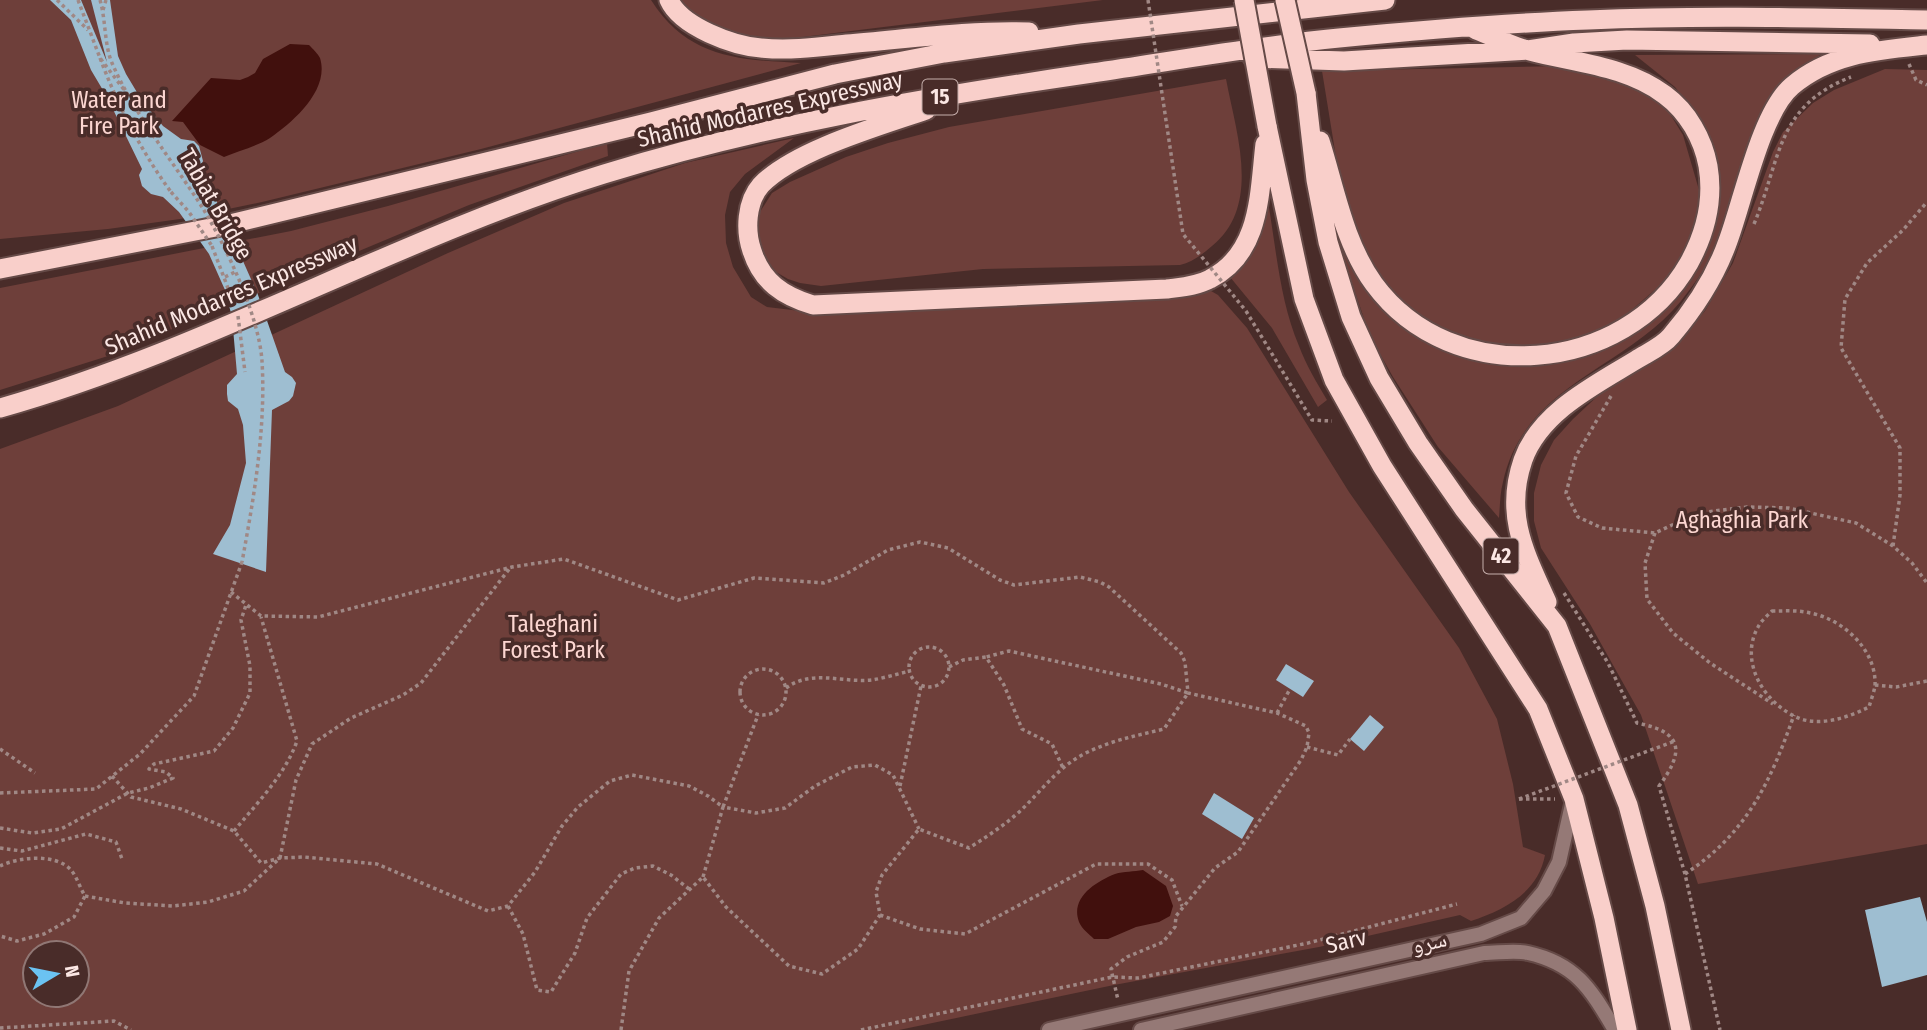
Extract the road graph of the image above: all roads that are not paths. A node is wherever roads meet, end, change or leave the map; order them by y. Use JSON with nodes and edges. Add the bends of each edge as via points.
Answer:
{"nodes":[{"id":1,"x":668,"y":0,"type":"edge"},
{"id":2,"x":1244,"y":0,"type":"edge"},
{"id":3,"x":1269,"y":0,"type":"edge"},
{"id":4,"x":1285,"y":0,"type":"edge"},
{"id":5,"x":1385,"y":0,"type":"edge"},
{"id":6,"x":1225,"y":19,"type":"junction"},
{"id":7,"x":1927,"y":20,"type":"edge"},
{"id":8,"x":1471,"y":28,"type":"junction"},
{"id":9,"x":1079,"y":34,"type":"junction"},
{"id":10,"x":1927,"y":45,"type":"edge"},
{"id":11,"x":1528,"y":50,"type":"junction"},
{"id":12,"x":1203,"y":57,"type":"junction"},
{"id":13,"x":993,"y":87,"type":"junction"},
{"id":14,"x":1306,"y":93,"type":"junction"},
{"id":15,"x":1267,"y":126,"type":"junction"},
{"id":16,"x":4,"y":267,"type":"edge"},
{"id":17,"x":0,"y":408,"type":"edge"},
{"id":18,"x":1557,"y":626,"type":"junction"},
{"id":19,"x":1574,"y":799,"type":"junction"},
{"id":20,"x":1049,"y":1030,"type":"edge"},
{"id":21,"x":1141,"y":1030,"type":"edge"},
{"id":22,"x":1615,"y":1030,"type":"edge"},
{"id":23,"x":1627,"y":1030,"type":"edge"},
{"id":24,"x":1681,"y":1030,"type":"edge"}],
"edges":[{"from":1,"to":9,"type":"highway","via":[[684,17],[713,35],[760,48],[993,31]]},
{"from":2,"to":15,"type":"highway","number":"42","bridge":true},
{"from":3,"to":6,"type":"highway"},
{"from":4,"to":14,"type":"highway","number":"42","bridge":true},
{"from":5,"to":6,"type":"highway","name":"Shahid Modarres Expressway","number":"15"},
{"from":6,"to":9,"type":"highway","name":"Shahid Modarres Expressway","number":"15"},
{"from":7,"to":8,"type":"highway","name":"Shahid Modarres Expressway","number":"15","via":[[1589,20]]},
{"from":8,"to":11,"type":"highway"},
{"from":8,"to":12,"type":"highway","name":"Shahid Modarres Expressway","number":"15","via":[[1336,38]]},
{"from":9,"to":16,"type":"highway","name":"Shahid Modarres Expressway","number":"15","via":[[835,74],[226,225]]},
{"from":10,"to":11,"type":"highway","via":[[1628,40]]},
{"from":10,"to":18,"type":"highway","via":[[1852,55],[1791,86],[1764,134],[1720,263],[1670,338],[1579,396],[1535,439],[1518,480],[1516,523]]},
{"from":11,"to":12,"type":"highway","via":[[1344,61]]},
{"from":11,"to":14,"type":"highway","via":[[1613,69],[1665,95],[1698,135],[1711,184],[1697,248],[1663,300],[1609,338],[1559,353],[1505,355],[1463,346],[1426,329],[1393,304],[1370,277],[1353,246]]},
{"from":12,"to":13,"type":"highway","name":"Shahid Modarres Expressway","number":"15"},
{"from":13,"to":15,"type":"highway","via":[[852,135],[799,159],[759,187],[747,220],[748,241],[764,276],[793,299],[813,305],[1167,289],[1208,280],[1225,270],[1249,241],[1259,201]]},
{"from":13,"to":17,"type":"highway","name":"Shahid Modarres Expressway","number":"15","via":[[773,130],[598,176],[465,224],[158,355]]},
{"from":14,"to":18,"type":"highway","number":"42","via":[[1328,242],[1351,317],[1368,354],[1441,476]]},
{"from":15,"to":19,"type":"highway","number":"42","via":[[1304,299],[1334,380],[1381,466],[1538,709]]},
{"from":18,"to":24,"type":"highway","number":"42","via":[[1628,805],[1656,906]]},
{"from":19,"to":20,"type":"street","name":"Sarv","via":[[1559,862],[1544,891],[1521,918],[1481,934]]},
{"from":19,"to":23,"type":"highway","number":"42"},
{"from":21,"to":22,"type":"street","name":"سرو","via":[[1485,953],[1526,952],[1563,964],[1590,989]]}]}
